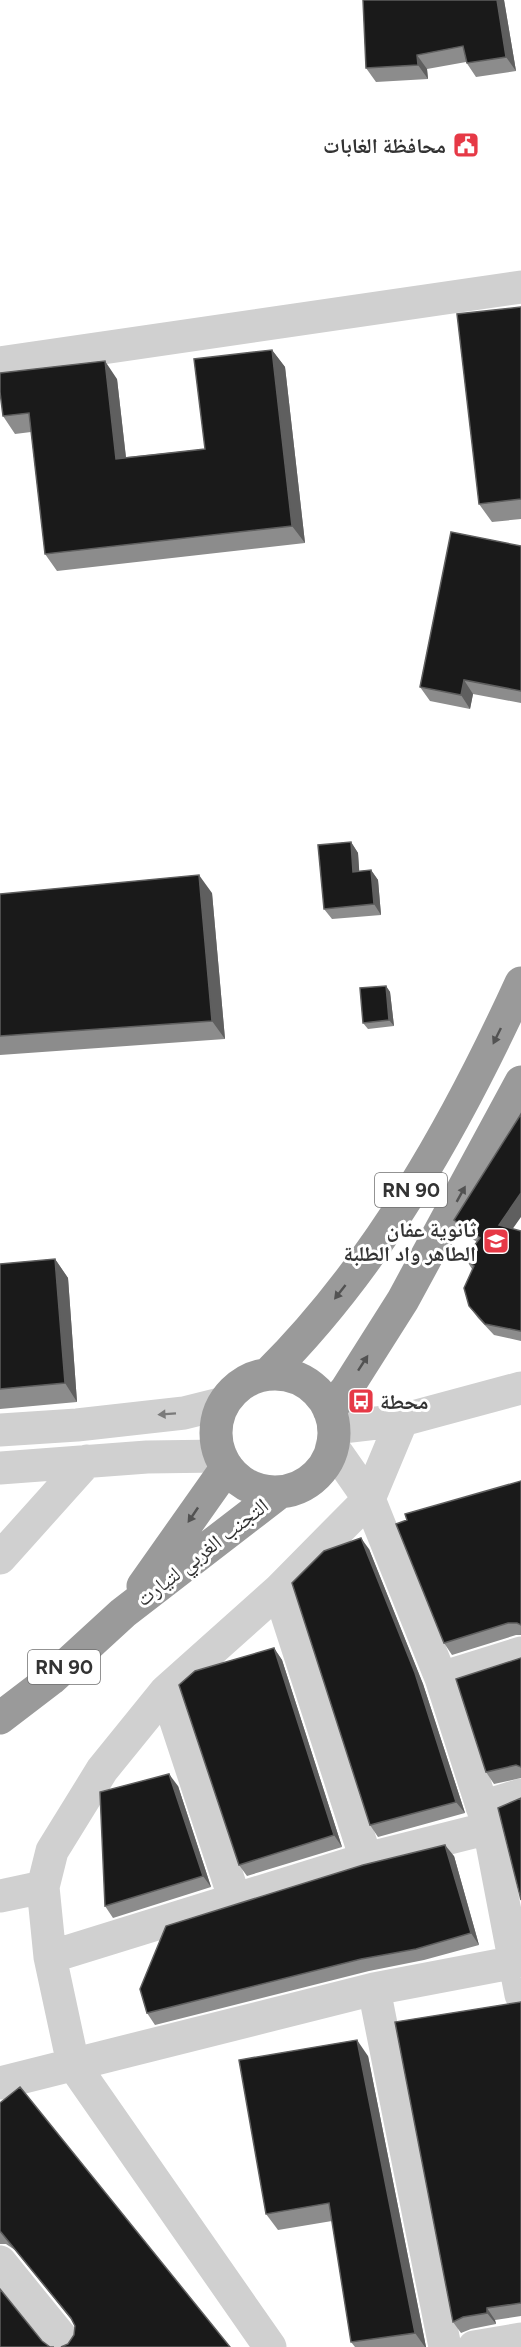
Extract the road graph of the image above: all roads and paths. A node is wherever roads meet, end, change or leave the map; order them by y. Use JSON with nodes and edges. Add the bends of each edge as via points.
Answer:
{"nodes":[{"id":1,"x":521,"y":287,"type":"edge"},
{"id":2,"x":0,"y":363,"type":"edge"},
{"id":3,"x":521,"y":983,"type":"edge"},
{"id":4,"x":521,"y":1082,"type":"edge"},
{"id":5,"x":268,"y":1374,"type":"junction"},
{"id":6,"x":521,"y":1388,"type":"edge"},
{"id":7,"x":224,"y":1403,"type":"junction"},
{"id":8,"x":402,"y":1420,"type":"junction"},
{"id":9,"x":332,"y":1428,"type":"junction"},
{"id":10,"x":0,"y":1430,"type":"edge"},
{"id":11,"x":87,"y":1461,"type":"junction"},
{"id":12,"x":224,"y":1462,"type":"junction"},
{"id":13,"x":0,"y":1468,"type":"edge"},
{"id":14,"x":280,"y":1492,"type":"junction"},
{"id":15,"x":369,"y":1499,"type":"junction"},
{"id":16,"x":0,"y":1558,"type":"edge"},
{"id":17,"x":279,"y":1590,"type":"junction"},
{"id":18,"x":123,"y":1613,"type":"junction"},
{"id":19,"x":521,"y":1653,"type":"edge"},
{"id":20,"x":441,"y":1678,"type":"junction"},
{"id":21,"x":166,"y":1691,"type":"junction"},
{"id":22,"x":0,"y":1718,"type":"edge"},
{"id":23,"x":521,"y":1795,"type":"edge"},
{"id":24,"x":486,"y":1818,"type":"junction"},
{"id":25,"x":366,"y":1859,"type":"junction"},
{"id":26,"x":43,"y":1887,"type":"junction"},
{"id":27,"x":0,"y":1896,"type":"edge"},
{"id":28,"x":235,"y":1900,"type":"junction"},
{"id":29,"x":50,"y":1958,"type":"junction"},
{"id":30,"x":518,"y":1962,"type":"edge"},
{"id":31,"x":374,"y":1989,"type":"junction"},
{"id":32,"x":521,"y":1995,"type":"edge"},
{"id":33,"x":74,"y":2064,"type":"junction"},
{"id":34,"x":0,"y":2083,"type":"edge"},
{"id":35,"x":0,"y":2262,"type":"edge"},
{"id":36,"x":521,"y":2339,"type":"edge"},
{"id":37,"x":258,"y":2343,"type":"edge"},
{"id":38,"x":69,"y":2347,"type":"edge"},
{"id":39,"x":445,"y":2347,"type":"edge"},
{"id":40,"x":474,"y":2347,"type":"edge"}],
"edges":[{"from":1,"to":2,"type":"street"},
{"from":3,"to":5,"type":"highway","number":"RN 90","one_way":true,"via":[[430,1162],[350,1279],[301,1341]]},
{"from":9,"to":4,"type":"highway","number":"RN 90","one_way":true,"via":[[346,1390],[403,1300]]},
{"from":5,"to":7,"type":"highway","via":[[243,1384]]},
{"from":5,"to":9,"type":"highway","via":[[298,1378],[316,1392]]},
{"from":6,"to":8,"type":"street"},
{"from":7,"to":10,"type":"street","one_way":true,"via":[[184,1413]]},
{"from":7,"to":12,"type":"highway","via":[[217,1429]]},
{"from":8,"to":9,"type":"street"},
{"from":8,"to":15,"type":"street"},
{"from":9,"to":14,"type":"highway","via":[[326,1463],[314,1478]]},
{"from":9,"to":15,"type":"street"},
{"from":11,"to":12,"type":"street"},
{"from":11,"to":13,"type":"street"},
{"from":11,"to":16,"type":"street"},
{"from":12,"to":14,"type":"highway","via":[[250,1486]]},
{"from":12,"to":18,"type":"highway","name":"التجنب الغربي لتيارت","number":"RN 90","one_way":true},
{"from":14,"to":18,"type":"highway","name":"التجنب الغربي لتيارت","number":"RN 90"},
{"from":15,"to":17,"type":"street"},
{"from":15,"to":20,"type":"street"},
{"from":17,"to":21,"type":"street"},
{"from":17,"to":25,"type":"street"},
{"from":18,"to":22,"type":"highway","name":"التجنب الغربي لتيارت","number":"RN 90","via":[[51,1679]]},
{"from":19,"to":20,"type":"street"},
{"from":20,"to":24,"type":"street"},
{"from":21,"to":26,"type":"street","via":[[102,1770],[52,1851]]},
{"from":21,"to":28,"type":"street"},
{"from":23,"to":24,"type":"street"},
{"from":24,"to":25,"type":"street"},
{"from":24,"to":30,"type":"street"},
{"from":25,"to":28,"type":"street"},
{"from":26,"to":27,"type":"street"},
{"from":26,"to":29,"type":"street"},
{"from":28,"to":29,"type":"street"},
{"from":29,"to":33,"type":"street"},
{"from":30,"to":31,"type":"street"},
{"from":30,"to":32,"type":"street"},
{"from":31,"to":33,"type":"street"},
{"from":31,"to":39,"type":"street"},
{"from":33,"to":34,"type":"street"},
{"from":33,"to":37,"type":"street"},
{"from":35,"to":38,"type":"street"},
{"from":36,"to":40,"type":"street"}]}
